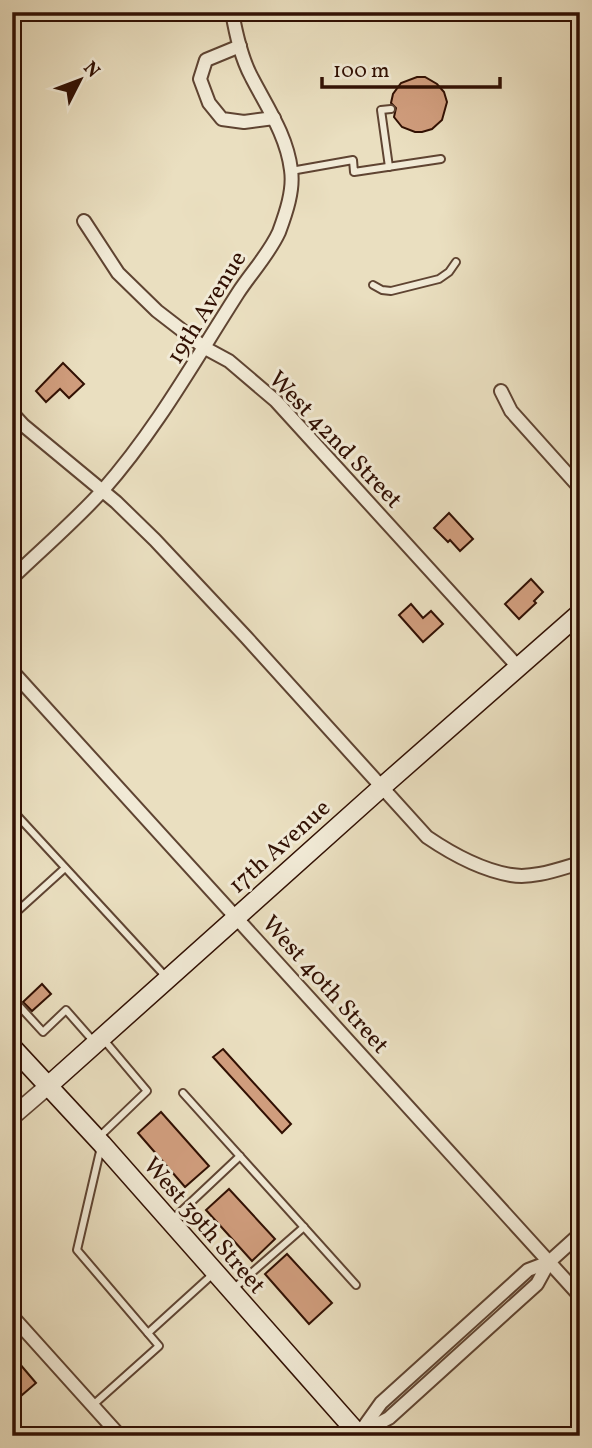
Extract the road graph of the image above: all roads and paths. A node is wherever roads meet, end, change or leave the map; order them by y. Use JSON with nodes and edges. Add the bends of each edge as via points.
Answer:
{"nodes":[{"id":1,"x":232,"y":12,"type":"edge"},
{"id":2,"x":240,"y":46,"type":"junction"},
{"id":3,"x":391,"y":108,"type":"dead end"},
{"id":4,"x":274,"y":118,"type":"junction"},
{"id":5,"x":441,"y":159,"type":"dead end"},
{"id":6,"x":389,"y":167,"type":"junction"},
{"id":7,"x":291,"y":171,"type":"junction"},
{"id":8,"x":84,"y":221,"type":"dead end"},
{"id":9,"x":456,"y":262,"type":"dead end"},
{"id":10,"x":373,"y":285,"type":"dead end"},
{"id":11,"x":205,"y":348,"type":"junction"},
{"id":12,"x":501,"y":391,"type":"dead end"},
{"id":13,"x":12,"y":413,"type":"edge"},
{"id":14,"x":580,"y":488,"type":"edge"},
{"id":15,"x":102,"y":491,"type":"junction"},
{"id":16,"x":12,"y":578,"type":"edge"},
{"id":17,"x":580,"y":613,"type":"edge"},
{"id":18,"x":519,"y":668,"type":"junction"},
{"id":19,"x":12,"y":671,"type":"edge"},
{"id":20,"x":382,"y":787,"type":"junction"},
{"id":21,"x":12,"y":810,"type":"edge"},
{"id":22,"x":580,"y":863,"type":"edge"},
{"id":23,"x":65,"y":868,"type":"junction"},
{"id":24,"x":12,"y":916,"type":"edge"},
{"id":25,"x":236,"y":916,"type":"junction"},
{"id":26,"x":167,"y":978,"type":"junction"},
{"id":27,"x":12,"y":985,"type":"edge"},
{"id":28,"x":12,"y":996,"type":"edge"},
{"id":29,"x":98,"y":1040,"type":"junction"},
{"id":30,"x":12,"y":1047,"type":"edge"},
{"id":31,"x":48,"y":1086,"type":"junction"},
{"id":32,"x":183,"y":1093,"type":"dead end"},
{"id":33,"x":12,"y":1117,"type":"edge"},
{"id":34,"x":99,"y":1142,"type":"junction"},
{"id":35,"x":240,"y":1156,"type":"junction"},
{"id":36,"x":169,"y":1222,"type":"junction"},
{"id":37,"x":304,"y":1227,"type":"junction"},
{"id":38,"x":580,"y":1234,"type":"edge"},
{"id":39,"x":549,"y":1262,"type":"junction"},
{"id":40,"x":214,"y":1273,"type":"junction"},
{"id":41,"x":356,"y":1285,"type":"dead end"},
{"id":42,"x":231,"y":1291,"type":"junction"},
{"id":43,"x":580,"y":1296,"type":"edge"},
{"id":44,"x":12,"y":1316,"type":"edge"},
{"id":45,"x":148,"y":1333,"type":"junction"},
{"id":46,"x":93,"y":1405,"type":"junction"},
{"id":47,"x":360,"y":1435,"type":"edge"},
{"id":48,"x":120,"y":1436,"type":"edge"}],
"edges":[{"from":1,"to":2,"type":"street","name":"19th Avenue"},
{"from":2,"to":4,"type":"street","name":"19th Avenue"},
{"from":2,"to":4,"type":"street","via":[[206,60],[200,79],[209,103],[222,119],[234,122]]},
{"from":3,"to":6,"type":"lane","via":[[381,110]]},
{"from":4,"to":7,"type":"street","name":"19th Avenue"},
{"from":5,"to":6,"type":"lane"},
{"from":6,"to":7,"type":"lane","via":[[354,172],[353,160]]},
{"from":7,"to":11,"type":"street","name":"19th Avenue","via":[[289,204],[278,234]]},
{"from":8,"to":11,"type":"street","name":"West 42nd Street","via":[[118,273]]},
{"from":9,"to":10,"type":"lane","via":[[439,279],[391,291]]},
{"from":11,"to":15,"type":"street","name":"19th Avenue","via":[[136,450]]},
{"from":11,"to":18,"type":"street","name":"West 42nd Street","via":[[229,361],[276,401]]},
{"from":12,"to":14,"type":"street","via":[[511,411]]},
{"from":13,"to":15,"type":"street"},
{"from":15,"to":16,"type":"street","name":"19th Avenue"},
{"from":15,"to":20,"type":"street","via":[[155,540]]},
{"from":17,"to":18,"type":"main road","name":"17th Avenue"},
{"from":18,"to":20,"type":"main road","name":"17th Avenue"},
{"from":19,"to":25,"type":"street","name":"West 40th Street"},
{"from":20,"to":22,"type":"street","via":[[427,837],[451,853],[493,870],[512,876]]},
{"from":20,"to":25,"type":"main road","name":"17th Avenue"},
{"from":21,"to":23,"type":"lane"},
{"from":23,"to":24,"type":"lane"},
{"from":23,"to":26,"type":"lane"},
{"from":25,"to":26,"type":"main road","name":"17th Avenue"},
{"from":25,"to":39,"type":"street","name":"West 40th Street"},
{"from":26,"to":29,"type":"main road","name":"17th Avenue"},
{"from":27,"to":28,"type":"lane","via":[[17,990]]},
{"from":28,"to":29,"type":"lane","via":[[43,1032],[66,1010]]},
{"from":29,"to":31,"type":"main road","name":"17th Avenue"},
{"from":29,"to":34,"type":"lane","via":[[147,1091]]},
{"from":30,"to":31,"type":"main road","name":"West 39th Street"},
{"from":31,"to":33,"type":"street","name":"17th Avenue"},
{"from":31,"to":34,"type":"main road","name":"West 39th Street"},
{"from":32,"to":35,"type":"lane"},
{"from":34,"to":36,"type":"main road","name":"West 39th Street"},
{"from":34,"to":45,"type":"lane","via":[[77,1250]]},
{"from":35,"to":36,"type":"lane"},
{"from":35,"to":37,"type":"lane"},
{"from":36,"to":40,"type":"main road","name":"West 39th Street"},
{"from":37,"to":41,"type":"lane"},
{"from":37,"to":42,"type":"lane"},
{"from":38,"to":39,"type":"street"},
{"from":39,"to":43,"type":"street","name":"West 40th Street"},
{"from":39,"to":47,"type":"street","via":[[537,1284],[389,1418]]},
{"from":40,"to":42,"type":"main road","name":"West 39th Street"},
{"from":40,"to":45,"type":"lane"},
{"from":42,"to":47,"type":"main road","name":"West 39th Street"},
{"from":44,"to":46,"type":"street"},
{"from":45,"to":46,"type":"lane","via":[[159,1346]]},
{"from":46,"to":48,"type":"street"}]}
